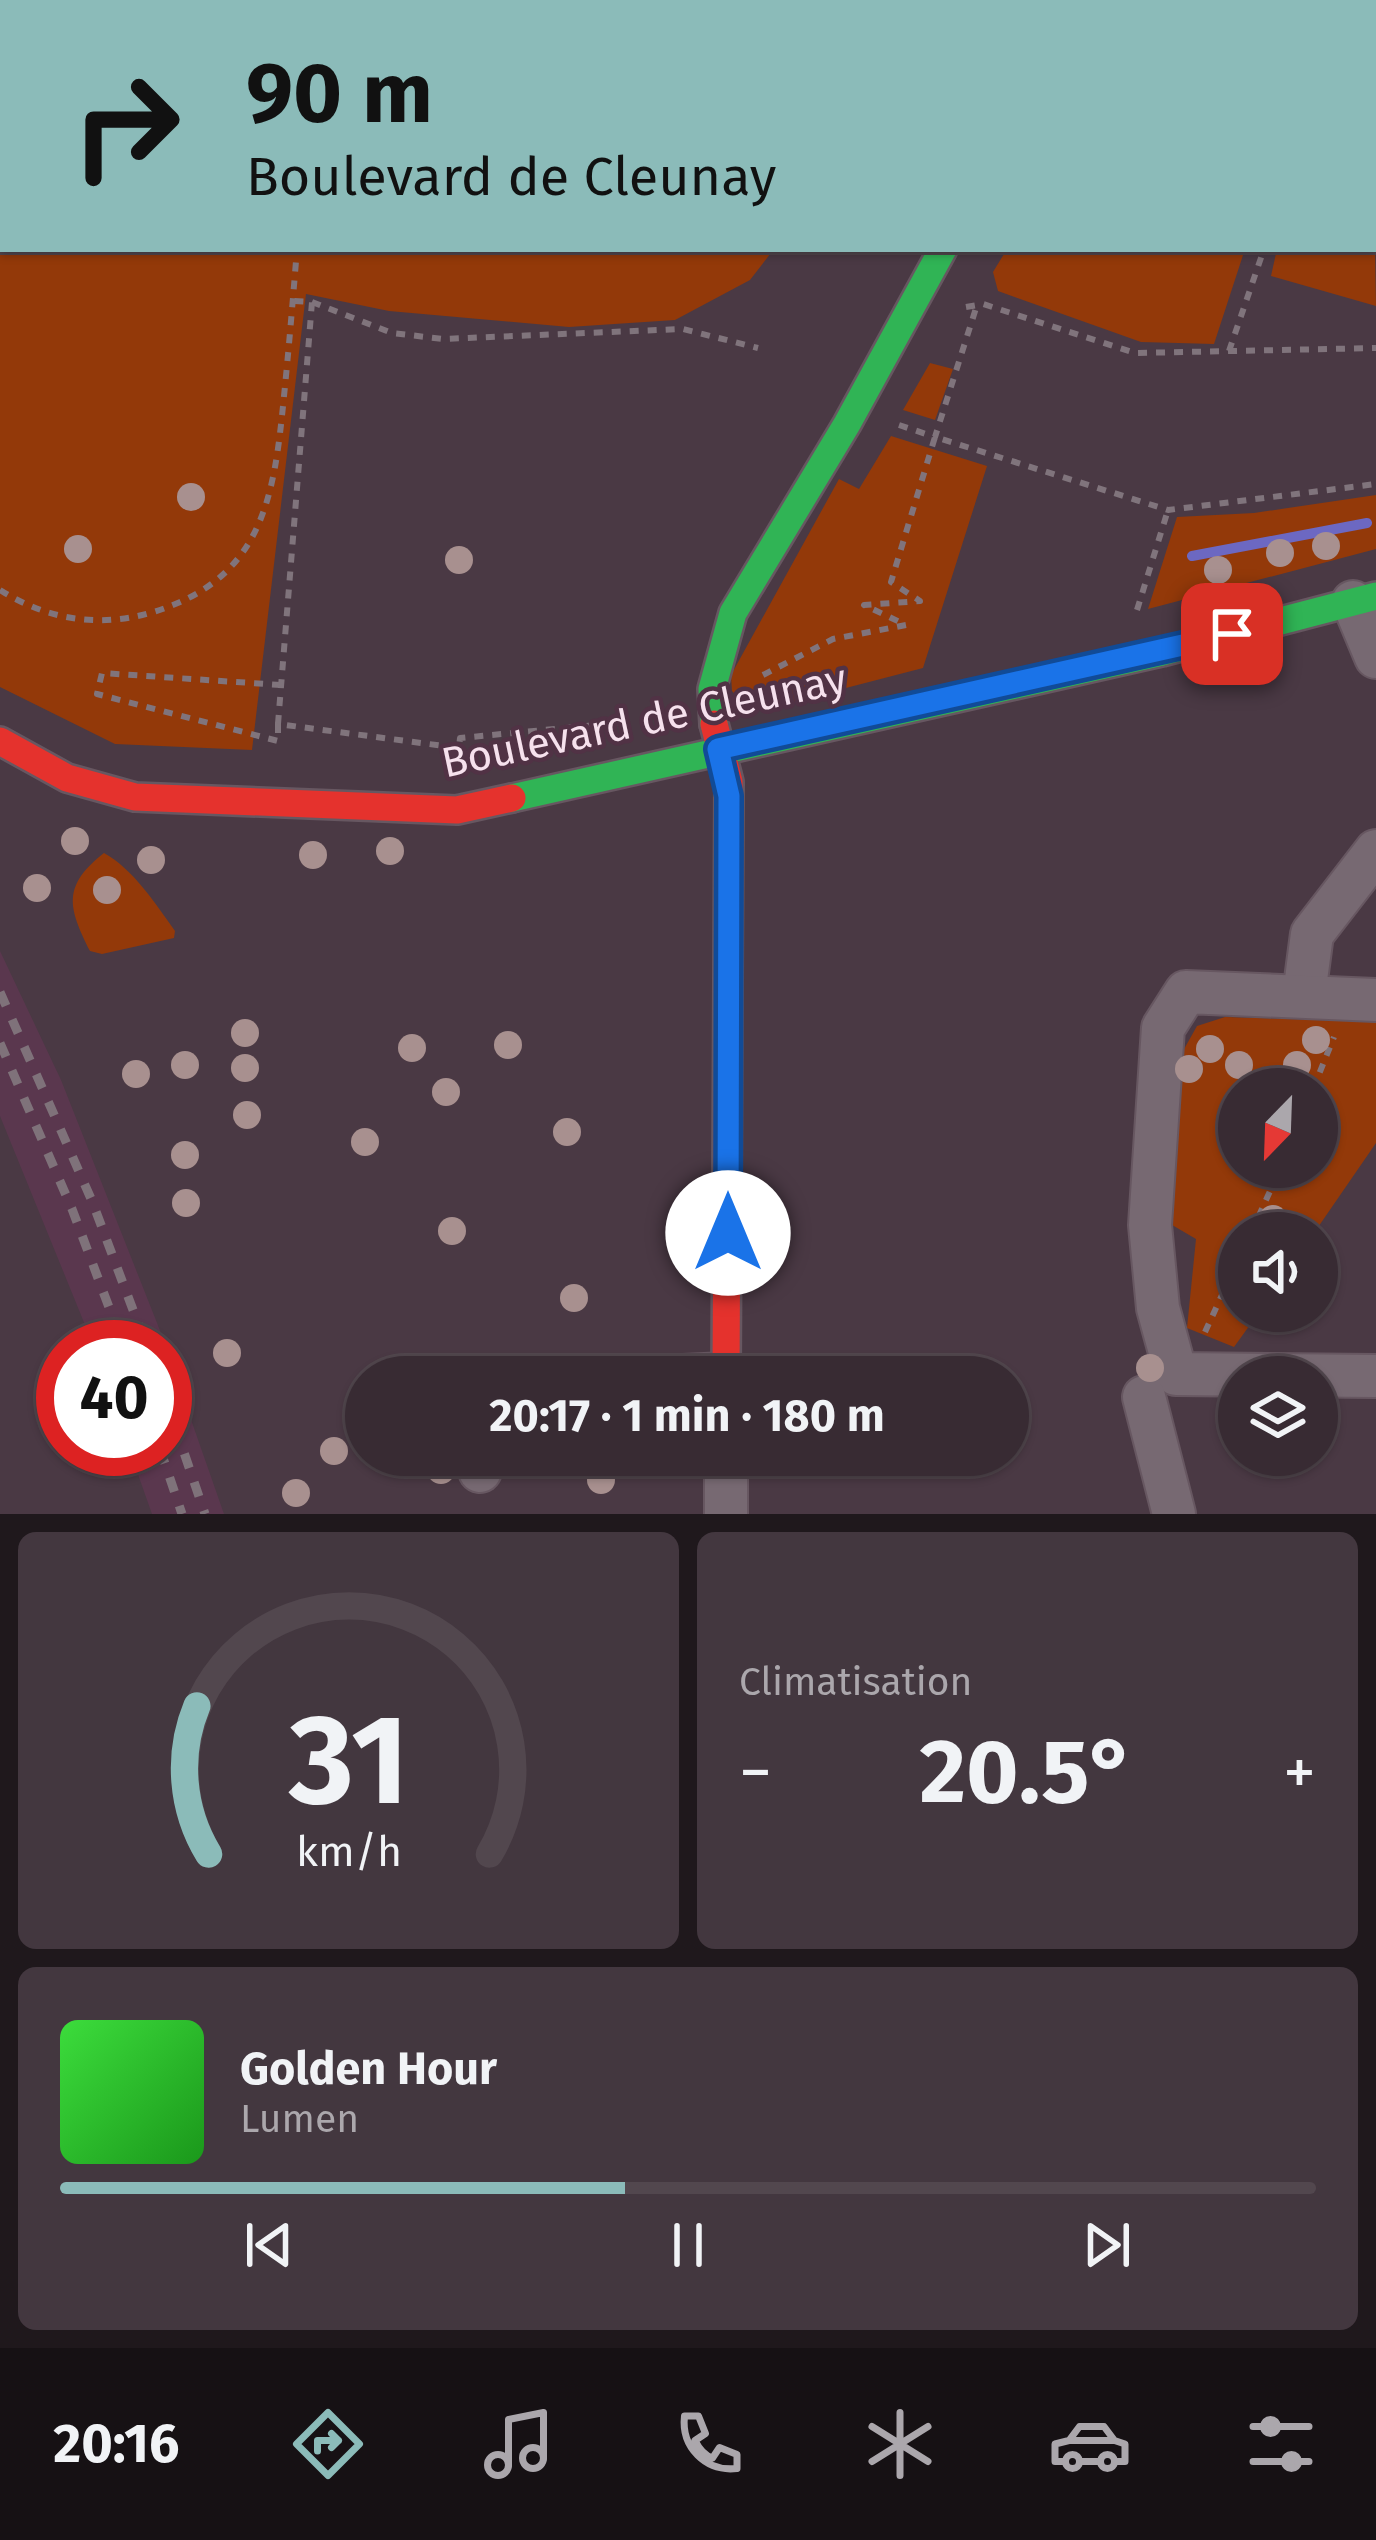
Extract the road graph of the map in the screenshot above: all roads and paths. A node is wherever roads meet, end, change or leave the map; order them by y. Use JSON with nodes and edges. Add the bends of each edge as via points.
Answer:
{"nodes":[{"id":1,"x":297,"y":252,"type":"edge"},
{"id":2,"x":941,"y":252,"type":"edge"},
{"id":3,"x":1263,"y":252,"type":"edge"},
{"id":4,"x":293,"y":301,"type":"junction"},
{"id":5,"x":312,"y":302,"type":"junction"},
{"id":6,"x":977,"y":305,"type":"junction"},
{"id":7,"x":951,"y":310,"type":"dead end"},
{"id":8,"x":758,"y":348,"type":"dead end"},
{"id":9,"x":1376,"y":348,"type":"edge"},
{"id":10,"x":1229,"y":351,"type":"junction"},
{"id":11,"x":894,"y":423,"type":"dead end"},
{"id":12,"x":935,"y":437,"type":"junction"},
{"id":13,"x":1376,"y":484,"type":"edge"},
{"id":14,"x":1168,"y":510,"type":"junction"},
{"id":15,"x":0,"y":590,"type":"edge"},
{"id":16,"x":1365,"y":599,"type":"edge"},
{"id":17,"x":1136,"y":612,"type":"dead end"},
{"id":18,"x":1376,"y":657,"type":"edge"},
{"id":19,"x":281,"y":685,"type":"junction"},
{"id":20,"x":712,"y":689,"type":"junction"},
{"id":21,"x":622,"y":722,"type":"dead end"},
{"id":22,"x":278,"y":724,"type":"junction"},
{"id":23,"x":0,"y":741,"type":"edge"},
{"id":24,"x":718,"y":749,"type":"junction"},
{"id":25,"x":1376,"y":851,"type":"edge"},
{"id":26,"x":1338,"y":998,"type":"edge"},
{"id":27,"x":1322,"y":1068,"type":"edge"},
{"id":28,"x":1218,"y":1303,"type":"edge"},
{"id":29,"x":726,"y":1356,"type":"edge"},
{"id":30,"x":1376,"y":1376,"type":"edge"},
{"id":31,"x":1160,"y":1385,"type":"junction"},
{"id":32,"x":726,"y":1476,"type":"edge"},
{"id":33,"x":725,"y":1514,"type":"edge"},
{"id":34,"x":1174,"y":1514,"type":"edge"}],
"edges":[{"from":1,"to":4,"type":"path"},
{"from":2,"to":20,"type":"main road","via":[[733,614]]},
{"from":3,"to":10,"type":"path"},
{"from":4,"to":5,"type":"path"},
{"from":4,"to":15,"type":"path","via":[[277,474],[264,518],[236,560],[190,595],[129,619],[54,615]]},
{"from":5,"to":8,"type":"path","via":[[410,335],[683,329]]},
{"from":5,"to":19,"type":"path"},
{"from":6,"to":7,"type":"path"},
{"from":6,"to":10,"type":"path","via":[[1135,353]]},
{"from":6,"to":12,"type":"path"},
{"from":9,"to":10,"type":"path"},
{"from":11,"to":12,"type":"path"},
{"from":12,"to":14,"type":"path"},
{"from":12,"to":20,"type":"path","via":[[891,582],[920,601],[864,605],[906,625],[833,639],[772,673]]},
{"from":13,"to":14,"type":"path"},
{"from":14,"to":17,"type":"path"},
{"from":16,"to":18,"type":"street"},
{"from":16,"to":24,"type":"main road","name":"Boulevard de Cleunay"},
{"from":19,"to":22,"type":"path"},
{"from":19,"to":22,"type":"path","via":[[102,673],[97,694],[278,741]]},
{"from":20,"to":24,"type":"main road"},
{"from":21,"to":22,"type":"path","via":[[460,738],[459,748]]},
{"from":23,"to":24,"type":"main road","name":"Boulevard de Cleunay","via":[[67,778],[135,797],[457,810]]},
{"from":24,"to":29,"type":"main road","via":[[729,796]]},
{"from":25,"to":26,"type":"street","via":[[1312,934]]},
{"from":26,"to":27,"type":"path","via":[[1336,1034]]},
{"from":26,"to":31,"type":"street","via":[[1186,992],[1163,1028],[1150,1226]]},
{"from":28,"to":31,"type":"path","via":[[1200,1342]]},
{"from":30,"to":31,"type":"street"},
{"from":31,"to":34,"type":"street"},
{"from":32,"to":33,"type":"street"}]}
